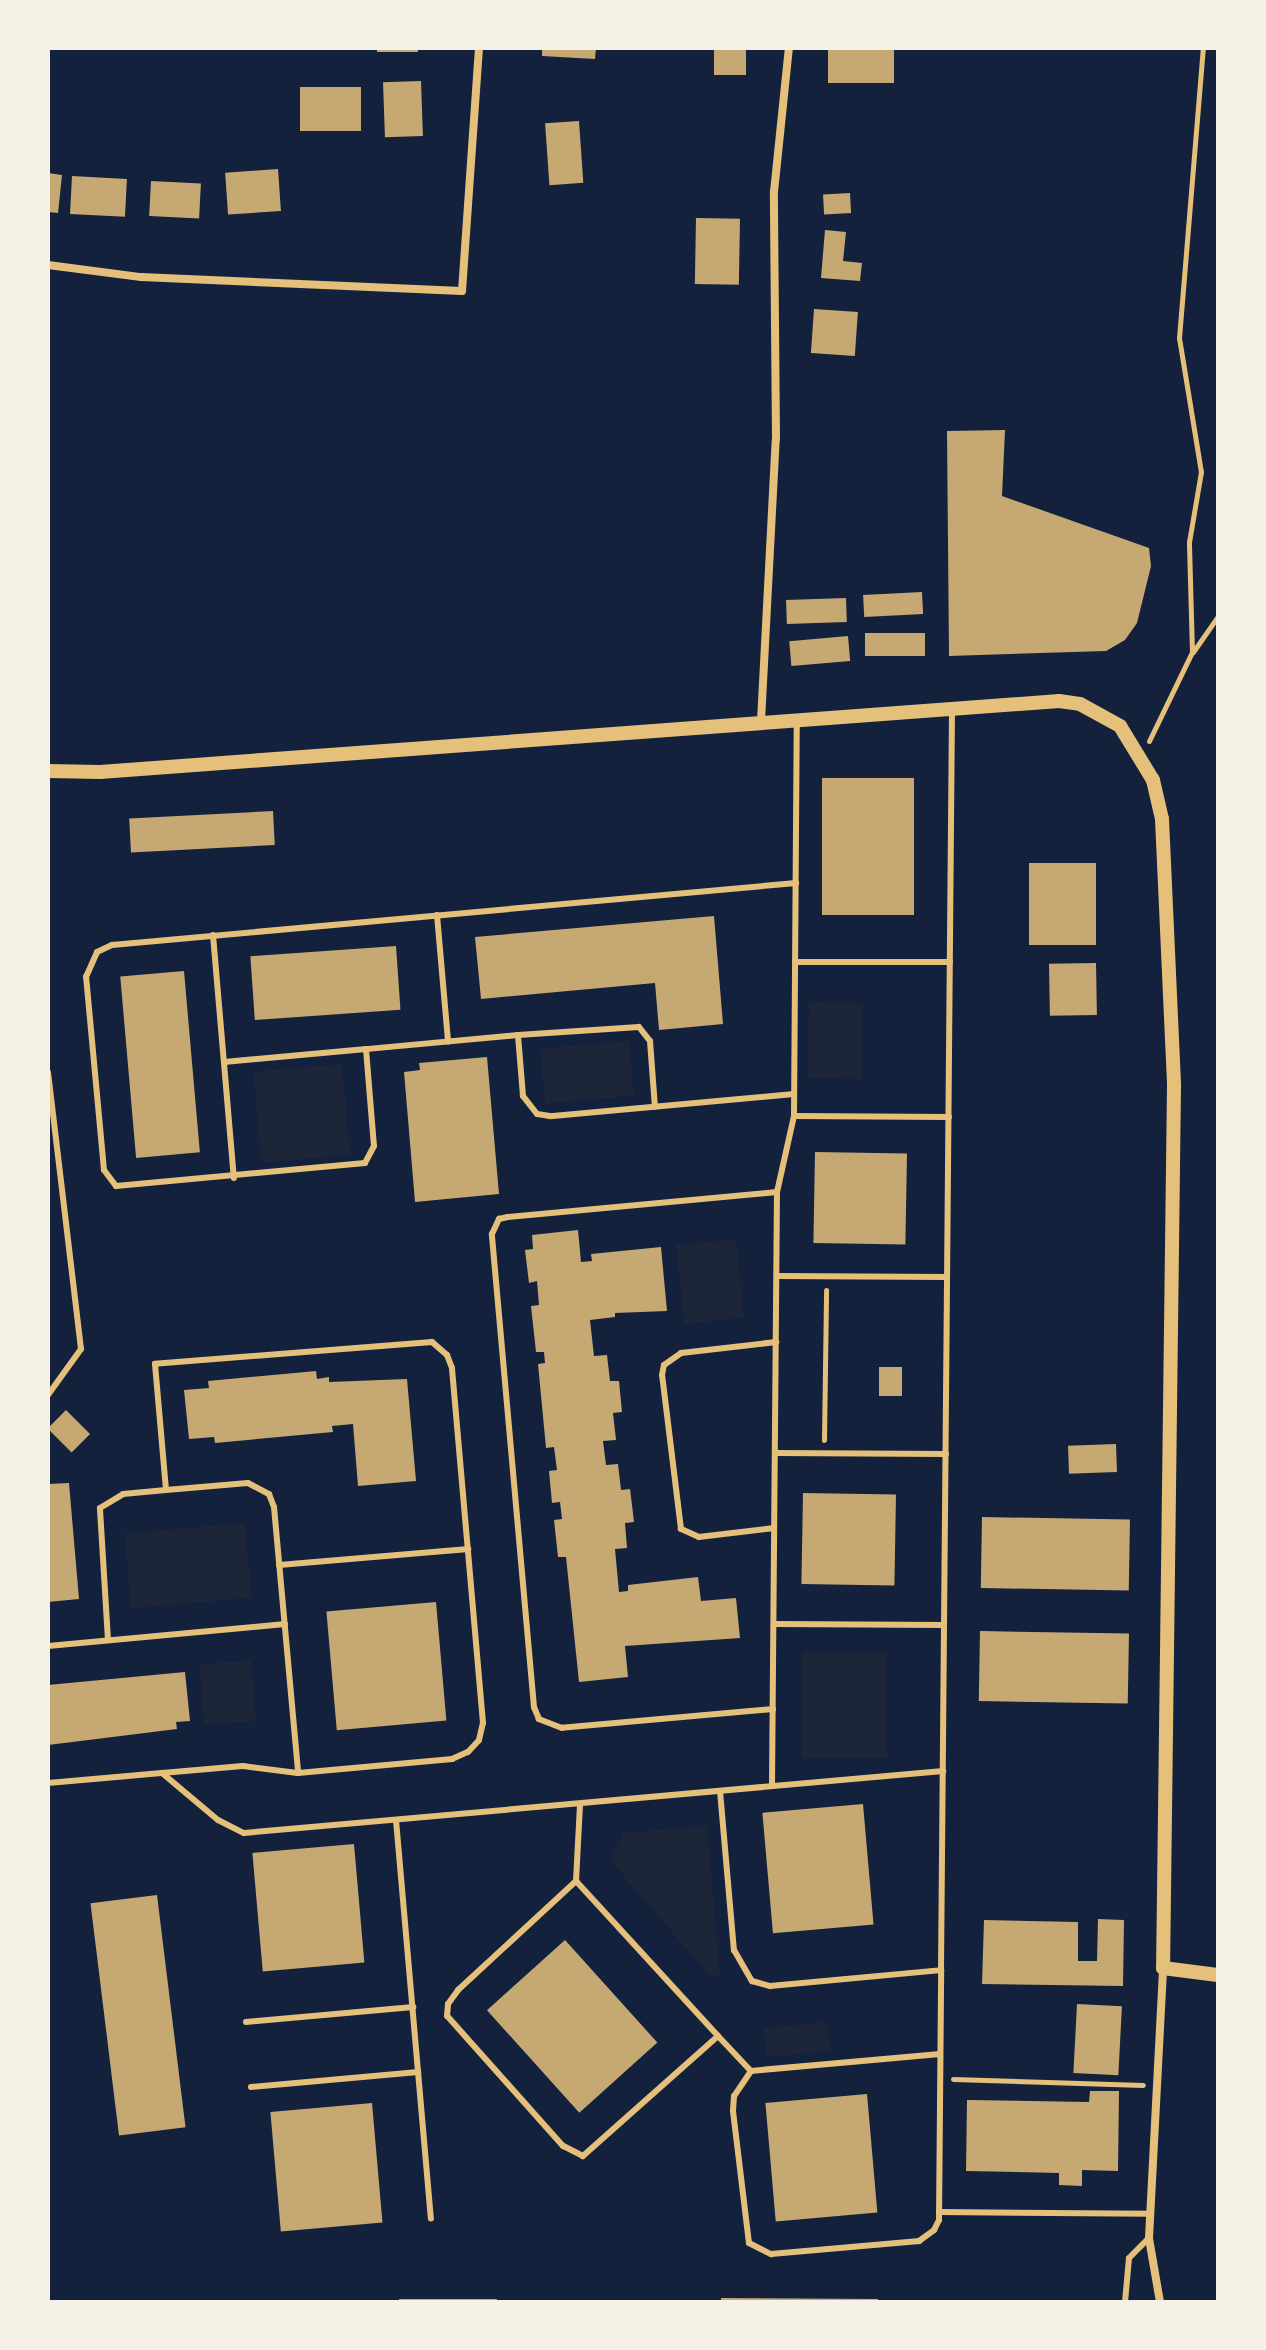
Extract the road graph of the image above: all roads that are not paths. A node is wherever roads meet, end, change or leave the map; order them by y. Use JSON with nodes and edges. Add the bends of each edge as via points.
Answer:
{"nodes":[{"id":1,"x":479,"y":48,"type":"edge"},
{"id":2,"x":789,"y":48,"type":"edge"},
{"id":3,"x":48,"y":265,"type":"edge"},
{"id":4,"x":952,"y":707,"type":"junction"},
{"id":5,"x":797,"y":719,"type":"junction"},
{"id":6,"x":761,"y":721,"type":"junction"},
{"id":7,"x":48,"y":771,"type":"edge"},
{"id":8,"x":796,"y":883,"type":"junction"},
{"id":9,"x":437,"y":915,"type":"junction"},
{"id":10,"x":213,"y":935,"type":"junction"},
{"id":11,"x":795,"y":962,"type":"junction"},
{"id":12,"x":950,"y":962,"type":"junction"},
{"id":13,"x":518,"y":1035,"type":"junction"},
{"id":14,"x":448,"y":1042,"type":"junction"},
{"id":15,"x":366,"y":1049,"type":"junction"},
{"id":16,"x":224,"y":1062,"type":"junction"},
{"id":17,"x":48,"y":1072,"type":"edge"},
{"id":18,"x":794,"y":1094,"type":"junction"},
{"id":19,"x":655,"y":1107,"type":"junction"},
{"id":20,"x":794,"y":1116,"type":"junction"},
{"id":21,"x":949,"y":1117,"type":"junction"},
{"id":22,"x":234,"y":1178,"type":"junction"},
{"id":23,"x":777,"y":1192,"type":"junction"},
{"id":24,"x":777,"y":1276,"type":"junction"},
{"id":25,"x":947,"y":1277,"type":"junction"},
{"id":26,"x":776,"y":1342,"type":"junction"},
{"id":27,"x":48,"y":1395,"type":"edge"},
{"id":28,"x":775,"y":1453,"type":"junction"},
{"id":29,"x":946,"y":1454,"type":"junction"},
{"id":30,"x":166,"y":1490,"type":"junction"},
{"id":31,"x":774,"y":1528,"type":"junction"},
{"id":32,"x":468,"y":1549,"type":"junction"},
{"id":33,"x":279,"y":1565,"type":"junction"},
{"id":34,"x":285,"y":1624,"type":"junction"},
{"id":35,"x":774,"y":1624,"type":"junction"},
{"id":36,"x":944,"y":1625,"type":"junction"},
{"id":37,"x":108,"y":1640,"type":"junction"},
{"id":38,"x":48,"y":1646,"type":"edge"},
{"id":39,"x":773,"y":1709,"type":"junction"},
{"id":40,"x":943,"y":1771,"type":"junction"},
{"id":41,"x":162,"y":1773,"type":"junction"},
{"id":42,"x":298,"y":1773,"type":"junction"},
{"id":43,"x":48,"y":1783,"type":"edge"},
{"id":44,"x":772,"y":1786,"type":"junction"},
{"id":45,"x":720,"y":1791,"type":"junction"},
{"id":46,"x":580,"y":1804,"type":"junction"},
{"id":47,"x":396,"y":1820,"type":"junction"},
{"id":48,"x":576,"y":1881,"type":"junction"},
{"id":49,"x":1163,"y":1968,"type":"junction"},
{"id":50,"x":941,"y":1970,"type":"junction"},
{"id":51,"x":1218,"y":1975,"type":"edge"},
{"id":52,"x":413,"y":2007,"type":"junction"},
{"id":53,"x":246,"y":2022,"type":"dead end"},
{"id":54,"x":718,"y":2036,"type":"junction"},
{"id":55,"x":940,"y":2054,"type":"junction"},
{"id":56,"x":751,"y":2071,"type":"junction"},
{"id":57,"x":418,"y":2072,"type":"junction"},
{"id":58,"x":251,"y":2087,"type":"dead end"},
{"id":59,"x":939,"y":2212,"type":"junction"},
{"id":60,"x":1150,"y":2214,"type":"junction"},
{"id":61,"x":431,"y":2218,"type":"dead end"},
{"id":62,"x":1149,"y":2238,"type":"junction"},
{"id":63,"x":1125,"y":2302,"type":"edge"},
{"id":64,"x":1160,"y":2302,"type":"edge"}],
"edges":[{"from":1,"to":3,"type":"street","via":[[462,291],[141,277]]},
{"from":2,"to":6,"type":"street","via":[[774,192],[776,439]]},
{"from":4,"to":5,"type":"street"},
{"from":4,"to":12,"type":"lane"},
{"from":4,"to":49,"type":"street","via":[[1059,701],[1090,708],[1120,726],[1141,756],[1162,819],[1174,1086]]},
{"from":5,"to":6,"type":"street"},
{"from":5,"to":8,"type":"lane"},
{"from":6,"to":7,"type":"street","via":[[100,772]]},
{"from":8,"to":9,"type":"lane"},
{"from":8,"to":11,"type":"lane"},
{"from":9,"to":10,"type":"lane"},
{"from":9,"to":14,"type":"lane"},
{"from":10,"to":16,"type":"lane"},
{"from":10,"to":22,"type":"lane","via":[[112,945],[97,952],[86,977],[107,1179],[128,1188]]},
{"from":11,"to":12,"type":"lane"},
{"from":11,"to":18,"type":"lane"},
{"from":12,"to":21,"type":"lane"},
{"from":13,"to":14,"type":"lane"},
{"from":13,"to":19,"type":"lane","via":[[523,1096],[537,1114]]},
{"from":13,"to":19,"type":"lane","via":[[639,1027],[650,1041]]},
{"from":14,"to":15,"type":"lane"},
{"from":15,"to":16,"type":"lane"},
{"from":15,"to":22,"type":"lane","via":[[374,1146],[365,1163]]},
{"from":16,"to":22,"type":"lane"},
{"from":17,"to":27,"type":"lane","via":[[81,1349]]},
{"from":18,"to":19,"type":"lane"},
{"from":18,"to":20,"type":"lane"},
{"from":20,"to":21,"type":"lane"},
{"from":20,"to":23,"type":"lane"},
{"from":21,"to":25,"type":"lane"},
{"from":23,"to":24,"type":"lane"},
{"from":23,"to":39,"type":"lane","via":[[508,1217],[499,1219],[492,1234],[539,1719],[562,1728]]},
{"from":24,"to":25,"type":"lane"},
{"from":24,"to":26,"type":"lane"},
{"from":25,"to":29,"type":"lane"},
{"from":26,"to":28,"type":"lane"},
{"from":26,"to":31,"type":"lane","via":[[681,1353],[664,1365],[662,1375],[681,1529],[699,1537]]},
{"from":28,"to":29,"type":"lane"},
{"from":28,"to":31,"type":"lane"},
{"from":29,"to":36,"type":"lane"},
{"from":30,"to":32,"type":"lane","via":[[155,1364],[432,1342],[452,1368]]},
{"from":30,"to":33,"type":"lane","via":[[260,1486],[274,1507]]},
{"from":30,"to":37,"type":"lane","via":[[123,1494],[100,1508]]},
{"from":31,"to":35,"type":"lane"},
{"from":32,"to":33,"type":"lane"},
{"from":32,"to":42,"type":"lane","via":[[483,1723],[479,1740],[452,1759]]},
{"from":33,"to":34,"type":"lane"},
{"from":34,"to":37,"type":"lane"},
{"from":34,"to":42,"type":"lane"},
{"from":35,"to":36,"type":"lane"},
{"from":35,"to":39,"type":"lane"},
{"from":36,"to":40,"type":"lane"},
{"from":37,"to":38,"type":"lane"},
{"from":39,"to":44,"type":"lane"},
{"from":40,"to":44,"type":"lane"},
{"from":40,"to":50,"type":"lane"},
{"from":41,"to":42,"type":"lane","via":[[243,1766]]},
{"from":41,"to":43,"type":"lane"},
{"from":41,"to":47,"type":"lane","via":[[225,1825],[244,1833]]},
{"from":44,"to":45,"type":"lane"},
{"from":45,"to":46,"type":"lane"},
{"from":45,"to":50,"type":"lane","via":[[734,1950],[752,1981],[770,1986]]},
{"from":46,"to":47,"type":"lane"},
{"from":46,"to":48,"type":"lane"},
{"from":47,"to":52,"type":"lane"},
{"from":48,"to":54,"type":"lane"},
{"from":48,"to":54,"type":"lane","via":[[448,2004],[454,2028],[563,2146],[583,2156]]},
{"from":49,"to":51,"type":"street"},
{"from":49,"to":60,"type":"street"},
{"from":50,"to":55,"type":"lane"},
{"from":52,"to":53,"type":"lane"},
{"from":52,"to":57,"type":"lane"},
{"from":54,"to":56,"type":"lane"},
{"from":55,"to":56,"type":"lane"},
{"from":55,"to":59,"type":"lane"},
{"from":56,"to":59,"type":"lane","via":[[734,2096],[733,2111],[744,2233],[757,2251],[919,2241],[934,2230]]},
{"from":57,"to":58,"type":"lane"},
{"from":57,"to":61,"type":"lane"},
{"from":59,"to":60,"type":"lane"},
{"from":60,"to":62,"type":"street"},
{"from":62,"to":63,"type":"lane","via":[[1129,2258]]},
{"from":62,"to":64,"type":"street"}]}
